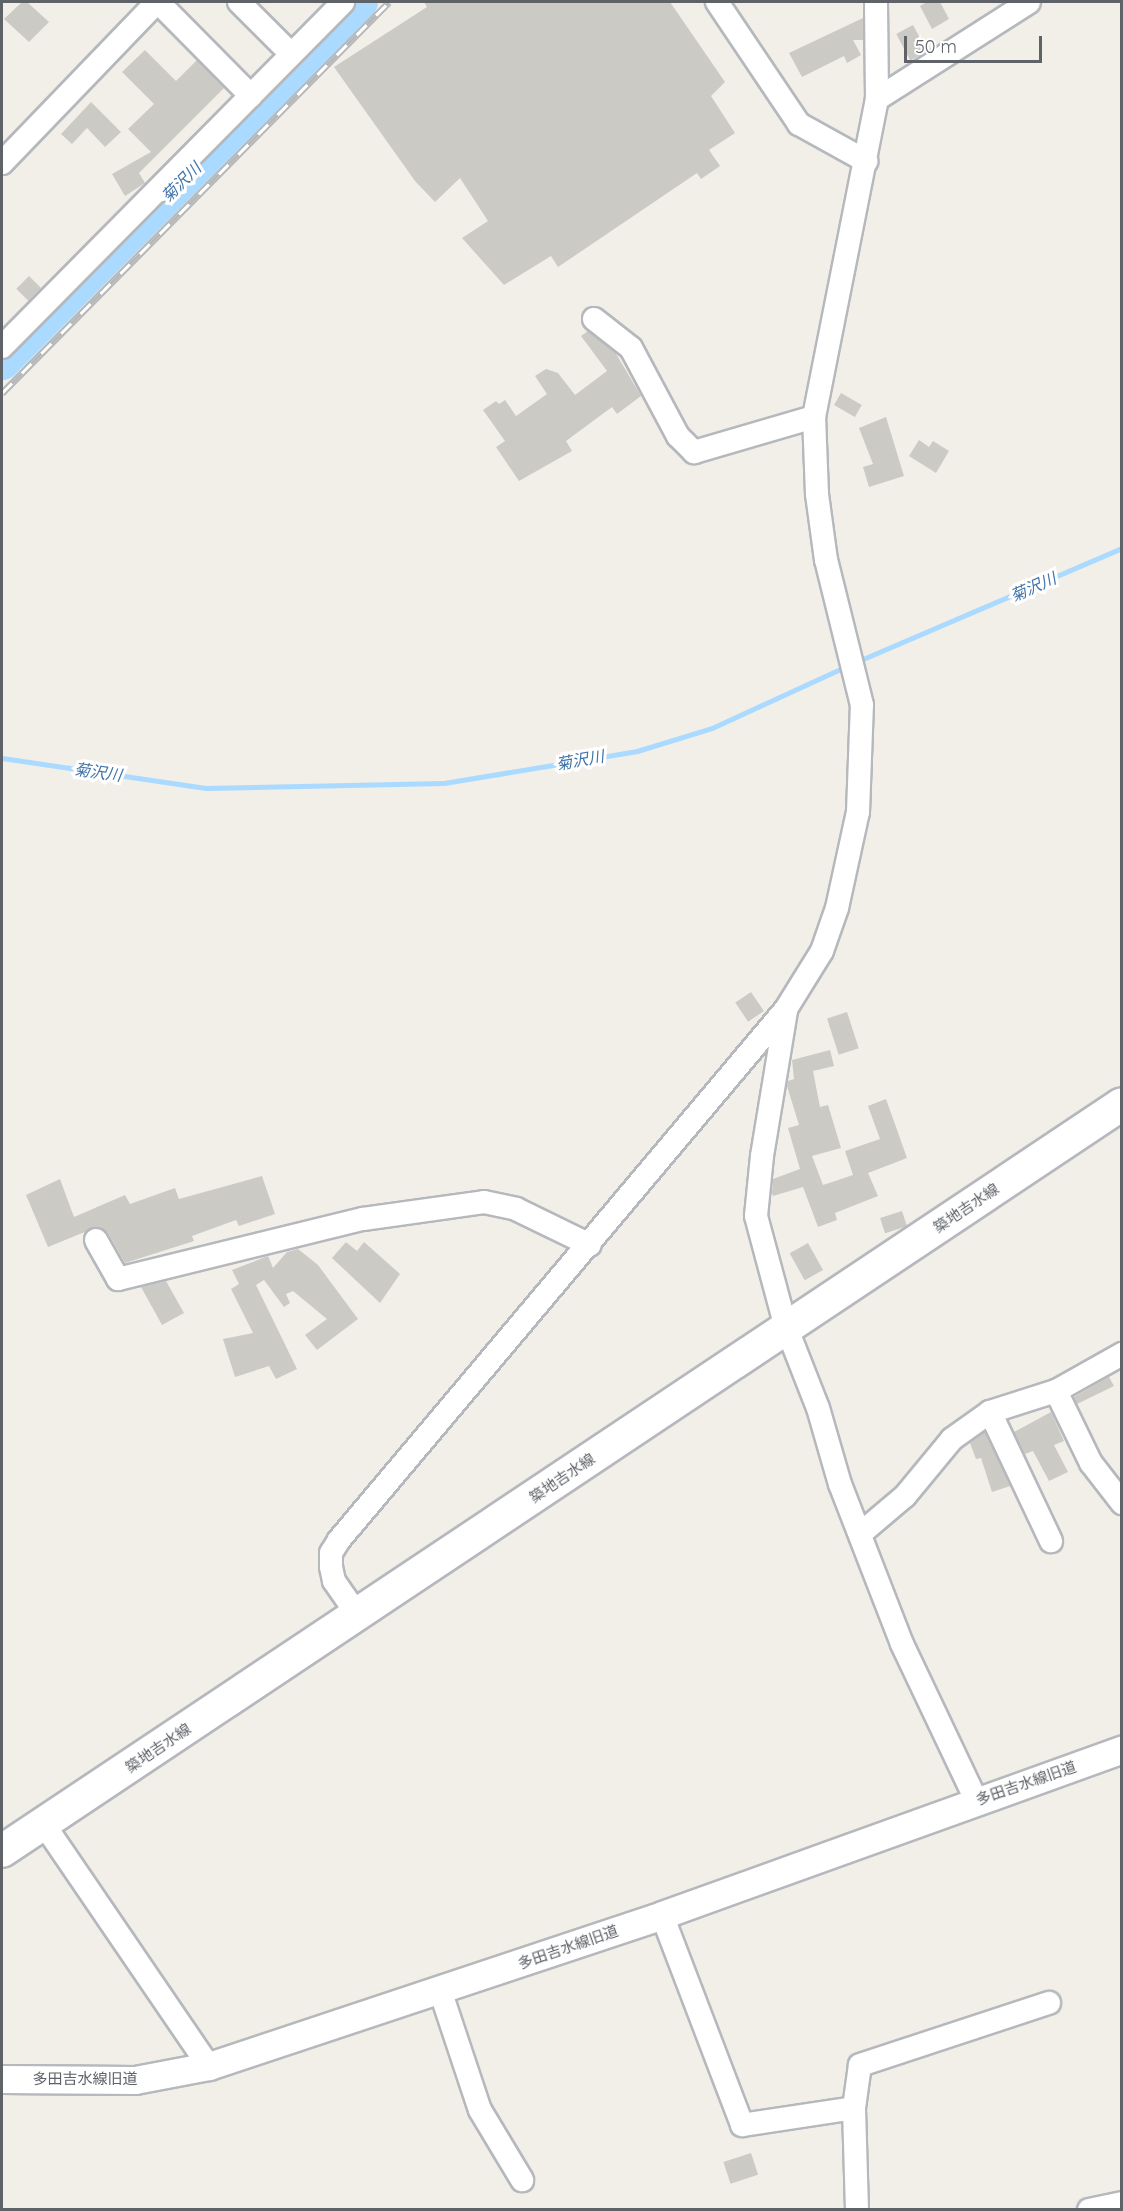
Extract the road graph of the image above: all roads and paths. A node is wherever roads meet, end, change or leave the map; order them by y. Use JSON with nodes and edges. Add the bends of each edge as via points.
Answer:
{"nodes":[{"id":1,"x":157,"y":2,"type":"edge"},
{"id":2,"x":239,"y":2,"type":"edge"},
{"id":3,"x":343,"y":2,"type":"edge"},
{"id":4,"x":717,"y":2,"type":"edge"},
{"id":5,"x":876,"y":2,"type":"edge"},
{"id":6,"x":1029,"y":2,"type":"edge"},
{"id":7,"x":291,"y":54,"type":"junction"},
{"id":8,"x":251,"y":96,"type":"junction"},
{"id":9,"x":877,"y":99,"type":"junction"},
{"id":10,"x":866,"y":161,"type":"junction"},
{"id":11,"x":2,"y":163,"type":"edge"},
{"id":12,"x":594,"y":319,"type":"dead end"},
{"id":13,"x":2,"y":346,"type":"edge"},
{"id":14,"x":814,"y":417,"type":"junction"},
{"id":15,"x":786,"y":1009,"type":"junction"},
{"id":16,"x":1122,"y":1104,"type":"edge"},
{"id":17,"x":96,"y":1240,"type":"dead end"},
{"id":18,"x":590,"y":1245,"type":"junction"},
{"id":19,"x":786,"y":1328,"type":"junction"},
{"id":20,"x":1122,"y":1354,"type":"edge"},
{"id":21,"x":1056,"y":1391,"type":"junction"},
{"id":22,"x":990,"y":1412,"type":"junction"},
{"id":23,"x":1122,"y":1503,"type":"edge"},
{"id":24,"x":860,"y":1534,"type":"junction"},
{"id":25,"x":1051,"y":1541,"type":"dead end"},
{"id":26,"x":357,"y":1614,"type":"junction"},
{"id":27,"x":1122,"y":1749,"type":"edge"},
{"id":28,"x":976,"y":1800,"type":"junction"},
{"id":29,"x":43,"y":1824,"type":"junction"},
{"id":30,"x":2,"y":1851,"type":"edge"},
{"id":31,"x":662,"y":1915,"type":"junction"},
{"id":32,"x":440,"y":1990,"type":"junction"},
{"id":33,"x":1049,"y":2003,"type":"dead end"},
{"id":34,"x":209,"y":2067,"type":"junction"},
{"id":35,"x":2,"y":2079,"type":"edge"},
{"id":36,"x":854,"y":2108,"type":"junction"},
{"id":37,"x":522,"y":2180,"type":"dead end"},
{"id":38,"x":1122,"y":2203,"type":"edge"},
{"id":39,"x":857,"y":2210,"type":"edge"},
{"id":40,"x":1089,"y":2210,"type":"edge"}],
"edges":[{"from":1,"to":8,"type":"street"},
{"from":1,"to":11,"type":"street"},
{"from":2,"to":7,"type":"street"},
{"from":3,"to":7,"type":"street"},
{"from":4,"to":10,"type":"street","via":[[799,124]]},
{"from":5,"to":9,"type":"street"},
{"from":6,"to":9,"type":"street"},
{"from":7,"to":8,"type":"street"},
{"from":8,"to":13,"type":"street"},
{"from":9,"to":10,"type":"street"},
{"from":10,"to":14,"type":"street"},
{"from":12,"to":14,"type":"street","via":[[631,348],[678,436],[694,452]]},
{"from":14,"to":15,"type":"street","via":[[817,494],[826,560],[862,705],[862,763],[858,812],[837,908],[822,951]]},
{"from":15,"to":18,"type":"street"},
{"from":15,"to":19,"type":"street","via":[[756,1216]]},
{"from":16,"to":19,"type":"main road","name":"築地吉水線"},
{"from":17,"to":18,"type":"street","via":[[117,1280],[363,1219],[484,1202],[516,1209]]},
{"from":18,"to":26,"type":"street","via":[[331,1553],[334,1581]]},
{"from":19,"to":24,"type":"street","via":[[818,1408],[840,1484]]},
{"from":19,"to":26,"type":"main road","name":"築地吉水線"},
{"from":20,"to":21,"type":"street"},
{"from":21,"to":22,"type":"street"},
{"from":21,"to":23,"type":"street","via":[[1091,1463]]},
{"from":22,"to":24,"type":"street","via":[[951,1439],[904,1496]]},
{"from":22,"to":25,"type":"street"},
{"from":24,"to":28,"type":"street","via":[[898,1635]]},
{"from":26,"to":29,"type":"main road","name":"築地吉水線"},
{"from":27,"to":28,"type":"street","name":"多田吉水線旧道"},
{"from":28,"to":31,"type":"street","name":"多田吉水線旧道"},
{"from":29,"to":30,"type":"main road","name":"築地吉水線"},
{"from":29,"to":34,"type":"street"},
{"from":31,"to":32,"type":"street","name":"多田吉水線旧道"},
{"from":31,"to":36,"type":"street","via":[[742,2125]]},
{"from":32,"to":34,"type":"street","name":"多田吉水線旧道"},
{"from":32,"to":37,"type":"street","via":[[480,2110]]},
{"from":33,"to":36,"type":"street","via":[[860,2065]]},
{"from":34,"to":35,"type":"street","name":"多田吉水線旧道","via":[[125,2081]]},
{"from":36,"to":39,"type":"street"},
{"from":38,"to":40,"type":"street"}]}
